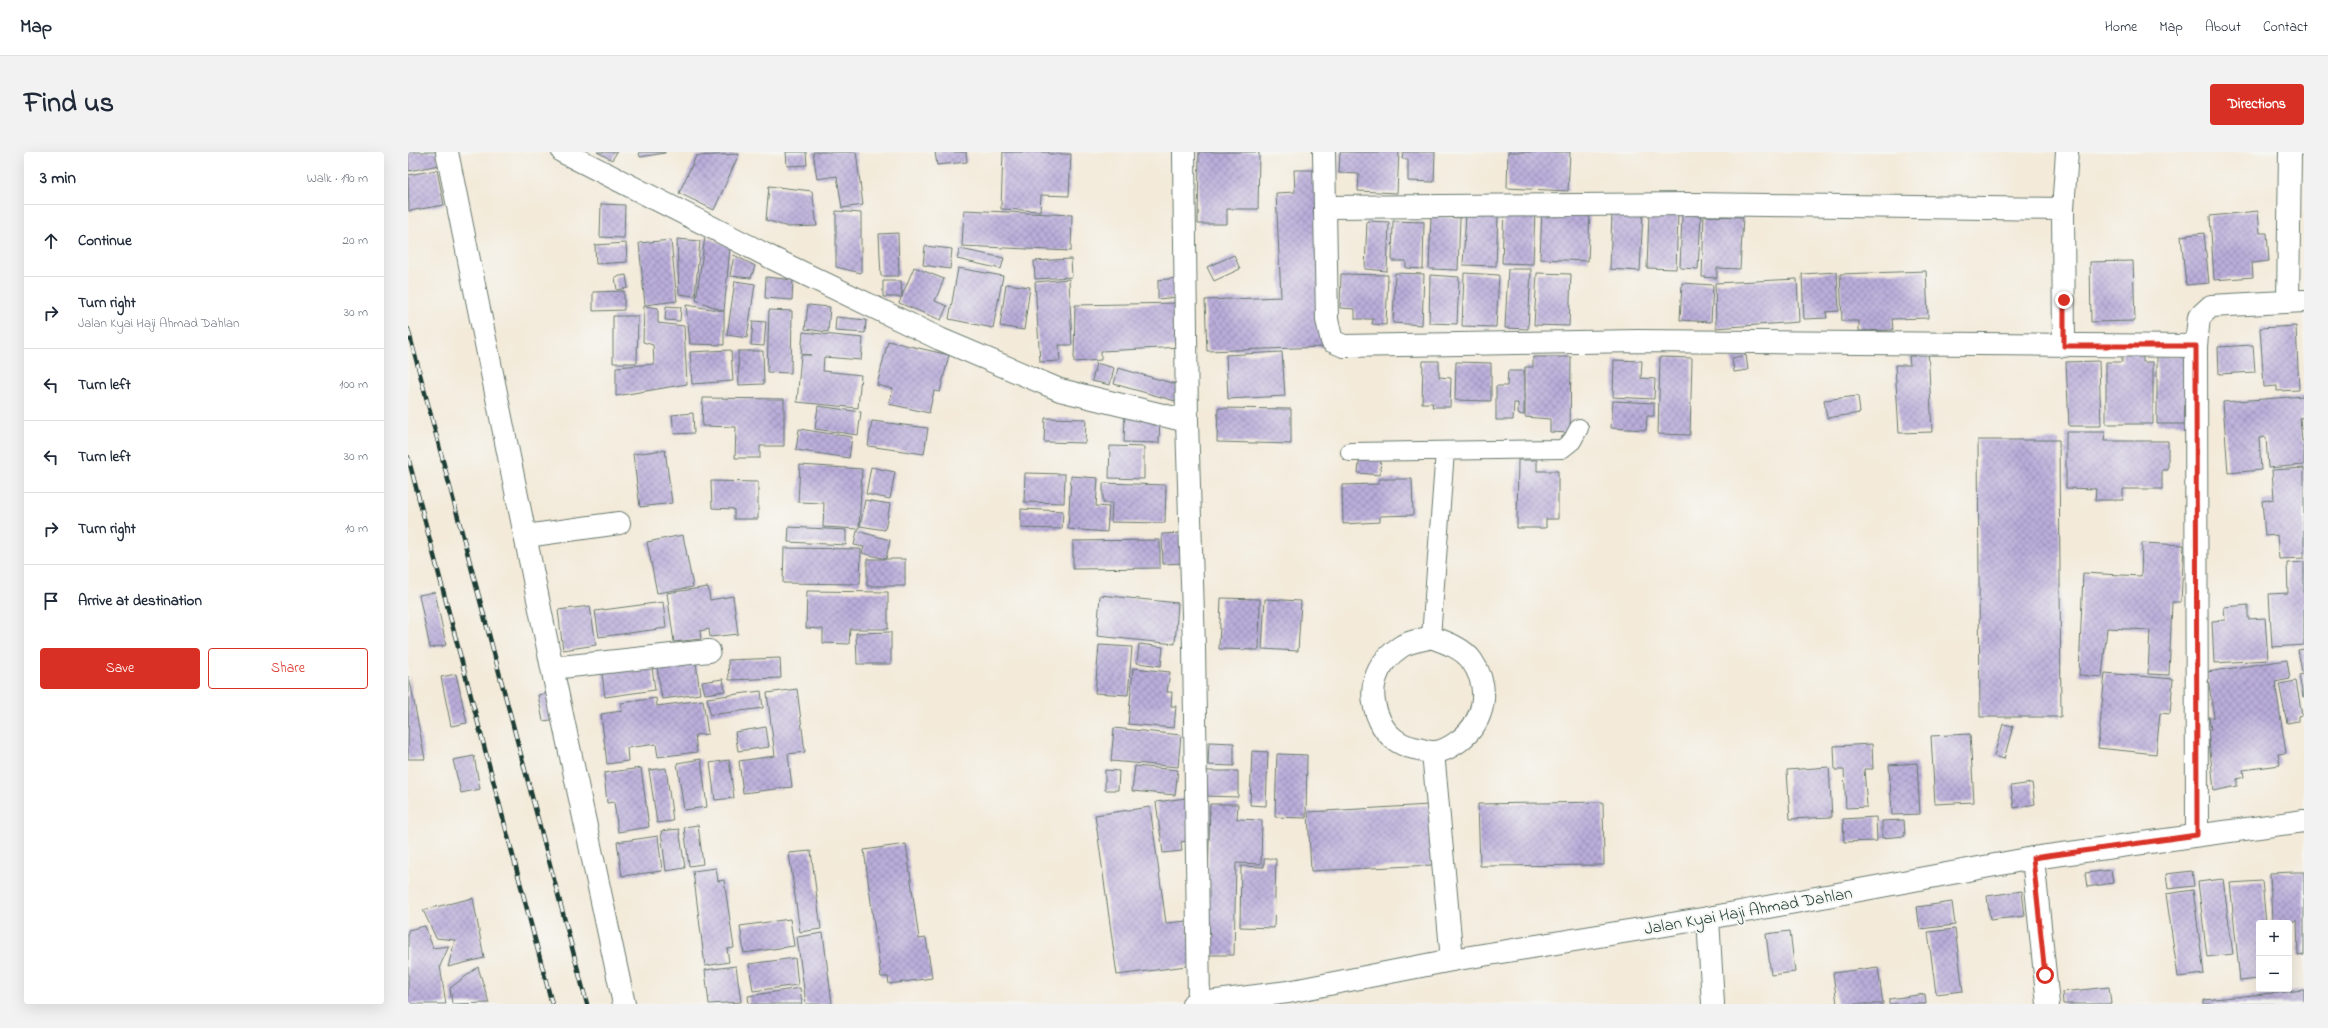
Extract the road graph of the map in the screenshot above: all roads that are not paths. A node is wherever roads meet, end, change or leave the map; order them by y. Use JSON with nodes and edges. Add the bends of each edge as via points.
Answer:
{"nodes":[{"id":1,"x":447,"y":152,"type":"edge"},
{"id":2,"x":563,"y":152,"type":"edge"},
{"id":3,"x":1184,"y":152,"type":"edge"},
{"id":4,"x":1324,"y":152,"type":"edge"},
{"id":5,"x":2067,"y":152,"type":"edge"},
{"id":6,"x":2290,"y":152,"type":"edge"},
{"id":7,"x":1326,"y":207,"type":"junction"},
{"id":8,"x":2064,"y":209,"type":"junction"},
{"id":9,"x":2296,"y":301,"type":"edge"},
{"id":10,"x":2064,"y":346,"type":"junction"},
{"id":11,"x":2196,"y":346,"type":"junction"},
{"id":12,"x":1187,"y":421,"type":"junction"},
{"id":13,"x":1579,"y":428,"type":"dead end"},
{"id":14,"x":1445,"y":451,"type":"junction"},
{"id":15,"x":1350,"y":452,"type":"dead end"},
{"id":16,"x":619,"y":524,"type":"dead end"},
{"id":17,"x":526,"y":536,"type":"junction"},
{"id":18,"x":1431,"y":637,"type":"junction"},
{"id":19,"x":709,"y":651,"type":"dead end"},
{"id":20,"x":552,"y":668,"type":"junction"},
{"id":21,"x":1433,"y":752,"type":"junction"},
{"id":22,"x":2304,"y":821,"type":"edge"},
{"id":23,"x":2197,"y":835,"type":"junction"},
{"id":24,"x":2033,"y":858,"type":"junction"},
{"id":25,"x":1708,"y":918,"type":"junction"},
{"id":26,"x":1452,"y":960,"type":"junction"},
{"id":27,"x":1289,"y":998,"type":"edge"},
{"id":28,"x":1196,"y":1003,"type":"edge"},
{"id":29,"x":624,"y":1004,"type":"edge"},
{"id":30,"x":1713,"y":1004,"type":"edge"},
{"id":31,"x":2048,"y":1004,"type":"edge"}],
"edges":[{"from":1,"to":17,"type":"street"},
{"from":2,"to":12,"type":"street","via":[[776,260],[947,342],[1060,390]]},
{"from":3,"to":12,"type":"street"},
{"from":4,"to":7,"type":"street"},
{"from":5,"to":8,"type":"street"},
{"from":6,"to":9,"type":"street"},
{"from":7,"to":8,"type":"street","via":[[1692,204]]},
{"from":7,"to":10,"type":"street","via":[[1327,320],[1332,341],[1344,346],[1638,341]]},
{"from":8,"to":10,"type":"street"},
{"from":9,"to":11,"type":"street","via":[[2211,306],[2199,317]]},
{"from":10,"to":11,"type":"street"},
{"from":11,"to":23,"type":"street"},
{"from":12,"to":28,"type":"street","via":[[1194,647]]},
{"from":13,"to":14,"type":"lane","via":[[1572,441],[1562,449]]},
{"from":14,"to":15,"type":"lane"},
{"from":14,"to":18,"type":"lane"},
{"from":16,"to":17,"type":"street"},
{"from":17,"to":20,"type":"street"},
{"from":18,"to":21,"type":"street","via":[[1452,644],[1472,660],[1483,683],[1483,709],[1471,732],[1451,747]]},
{"from":18,"to":21,"type":"street","via":[[1403,645],[1384,661],[1374,683],[1373,707],[1384,730],[1403,746]]},
{"from":19,"to":20,"type":"street"},
{"from":20,"to":29,"type":"street"},
{"from":21,"to":26,"type":"street"},
{"from":22,"to":23,"type":"street","name":"Jalan Kyai Haji Ahmad Dahlan"},
{"from":23,"to":24,"type":"street","name":"Jalan Kyai Haji Ahmad Dahlan"},
{"from":24,"to":25,"type":"street","name":"Jalan Kyai Haji Ahmad Dahlan"},
{"from":24,"to":31,"type":"street"},
{"from":25,"to":26,"type":"street","name":"Jalan Kyai Haji Ahmad Dahlan"},
{"from":25,"to":30,"type":"street"},
{"from":26,"to":27,"type":"street","name":"Jalan Kyai Haji Ahmad Dahlan"},
{"from":27,"to":28,"type":"street","name":"Jalan Kyai Haji Ahmad Dahlan"}]}
